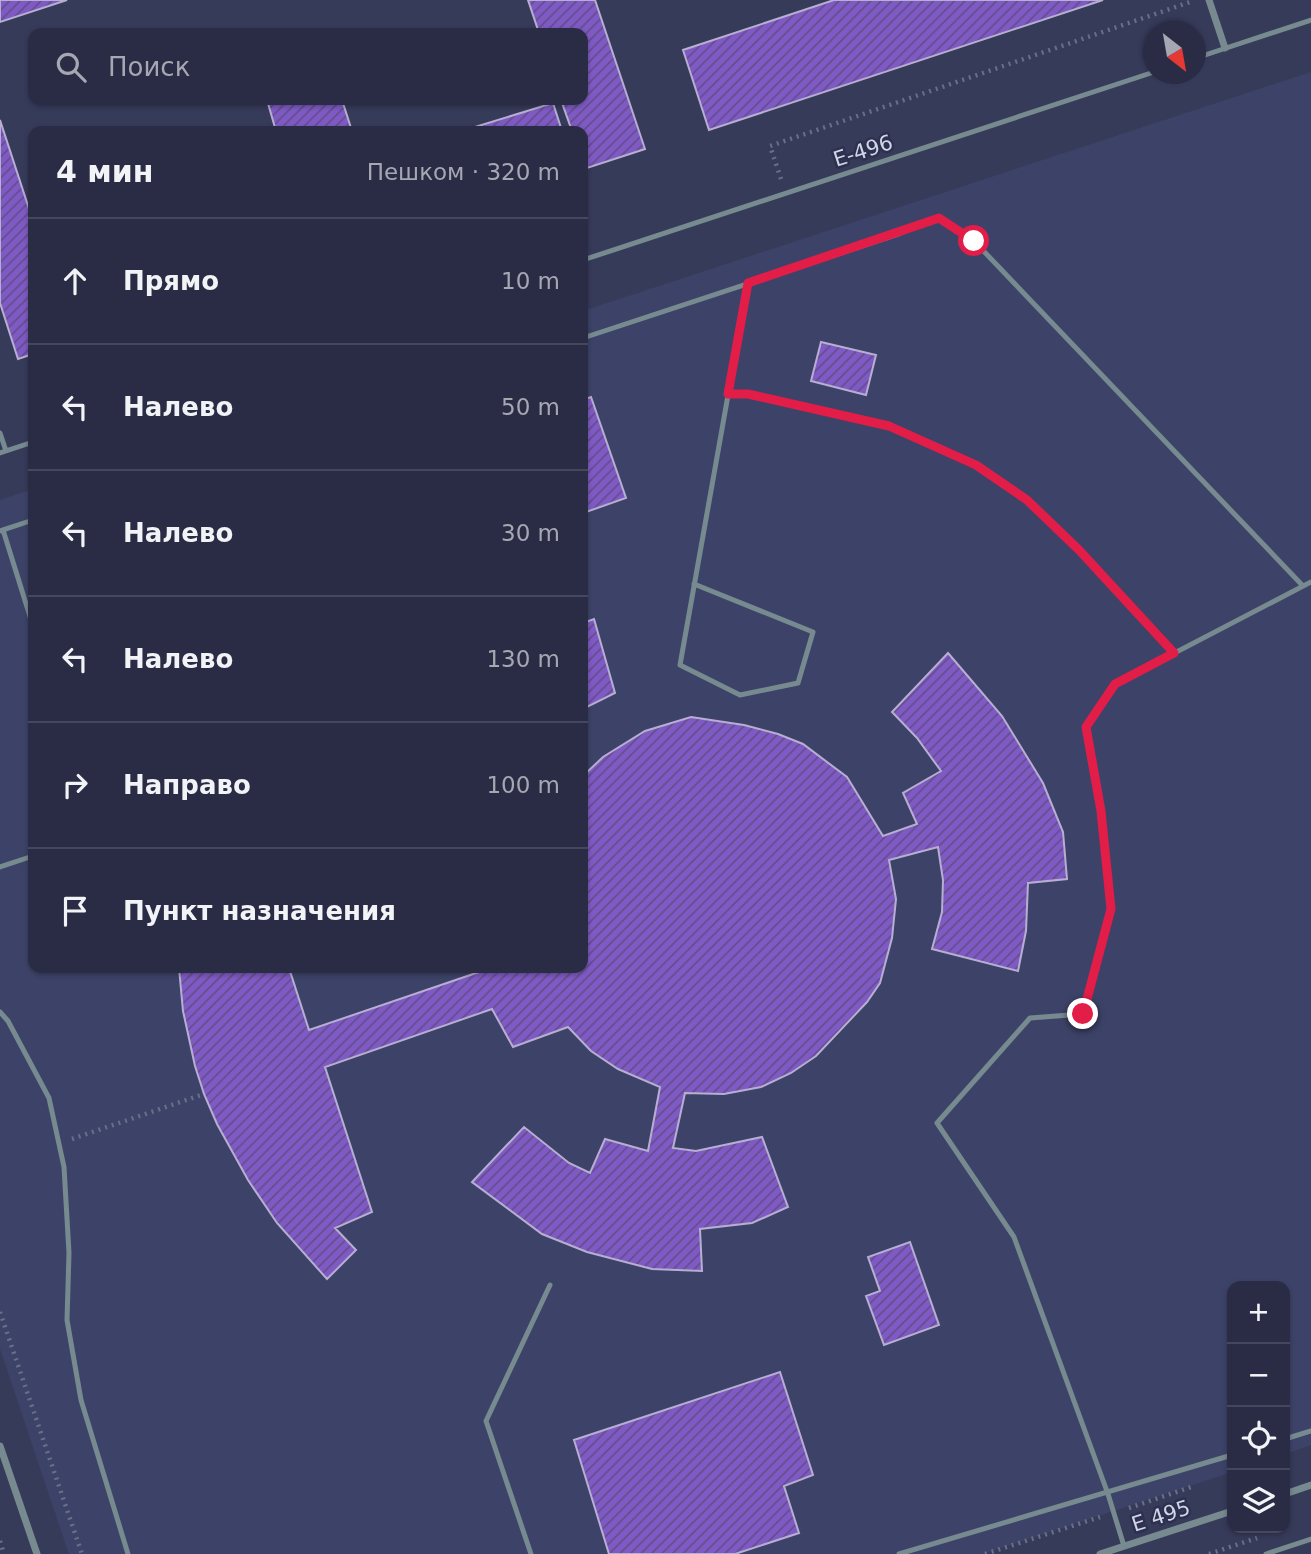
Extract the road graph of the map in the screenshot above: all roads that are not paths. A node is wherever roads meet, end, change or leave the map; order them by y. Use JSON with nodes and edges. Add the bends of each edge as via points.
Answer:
{"nodes":[{"id":1,"x":1209,"y":0,"type":"edge"},
{"id":2,"x":1311,"y":20,"type":"edge"},
{"id":3,"x":1225,"y":48,"type":"junction"},
{"id":4,"x":1206,"y":54,"type":"edge"},
{"id":5,"x":1143,"y":75,"type":"edge"},
{"id":6,"x":588,"y":258,"type":"edge"},
{"id":7,"x":748,"y":283,"type":"junction"},
{"id":8,"x":588,"y":336,"type":"edge"},
{"id":9,"x":0,"y":433,"type":"edge"},
{"id":10,"x":28,"y":444,"type":"edge"},
{"id":11,"x":3,"y":452,"type":"edge"},
{"id":12,"x":28,"y":522,"type":"edge"},
{"id":13,"x":1,"y":531,"type":"edge"},
{"id":14,"x":1311,"y":582,"type":"edge"},
{"id":15,"x":694,"y":584,"type":"junction"},
{"id":16,"x":1303,"y":586,"type":"junction"},
{"id":17,"x":28,"y":611,"type":"edge"},
{"id":18,"x":28,"y":858,"type":"edge"},
{"id":19,"x":0,"y":867,"type":"edge"},
{"id":20,"x":0,"y":1012,"type":"edge"},
{"id":21,"x":550,"y":1285,"type":"dead end"},
{"id":22,"x":1311,"y":1431,"type":"edge"},
{"id":23,"x":1290,"y":1437,"type":"edge"},
{"id":24,"x":0,"y":1446,"type":"edge"},
{"id":25,"x":1227,"y":1457,"type":"edge"},
{"id":26,"x":1311,"y":1485,"type":"edge"},
{"id":27,"x":1290,"y":1492,"type":"edge"},
{"id":28,"x":1108,"y":1494,"type":"junction"},
{"id":29,"x":1227,"y":1513,"type":"edge"},
{"id":30,"x":1311,"y":1539,"type":"edge"},
{"id":31,"x":1294,"y":1545,"type":"junction"},
{"id":32,"x":1125,"y":1546,"type":"junction"},
{"id":33,"x":37,"y":1554,"type":"edge"},
{"id":34,"x":128,"y":1554,"type":"edge"},
{"id":35,"x":531,"y":1554,"type":"edge"},
{"id":36,"x":899,"y":1554,"type":"edge"},
{"id":37,"x":1100,"y":1554,"type":"edge"},
{"id":38,"x":1266,"y":1554,"type":"edge"},
{"id":39,"x":1297,"y":1554,"type":"edge"}],
"edges":[{"from":1,"to":3,"type":"street"},
{"from":2,"to":3,"type":"lane"},
{"from":3,"to":4,"type":"lane"},
{"from":5,"to":6,"type":"lane","name":"E-496"},
{"from":7,"to":8,"type":"lane"},
{"from":7,"to":15,"type":"lane"},
{"from":7,"to":16,"type":"lane","via":[[939,218],[974,241]]},
{"from":9,"to":11,"type":"lane"},
{"from":10,"to":11,"type":"lane"},
{"from":12,"to":13,"type":"lane"},
{"from":13,"to":17,"type":"lane"},
{"from":14,"to":16,"type":"lane"},
{"from":15,"to":15,"type":"lane","via":[[680,665],[740,695],[798,683],[813,632]]},
{"from":16,"to":28,"type":"lane","via":[[1115,684],[1086,727],[1111,909],[1083,1014],[1030,1018],[937,1123],[1014,1237]]},
{"from":18,"to":19,"type":"lane"},
{"from":20,"to":34,"type":"lane","via":[[49,1098],[64,1167],[67,1320],[81,1400]]},
{"from":21,"to":35,"type":"lane","via":[[486,1421]]},
{"from":22,"to":23,"type":"lane"},
{"from":24,"to":33,"type":"street"},
{"from":25,"to":28,"type":"lane"},
{"from":26,"to":27,"type":"street"},
{"from":28,"to":32,"type":"lane"},
{"from":28,"to":36,"type":"lane"},
{"from":29,"to":32,"type":"street","name":"E 495"},
{"from":30,"to":31,"type":"lane"},
{"from":31,"to":38,"type":"lane"},
{"from":31,"to":39,"type":"lane"},
{"from":32,"to":37,"type":"street","name":"E 495"}]}
